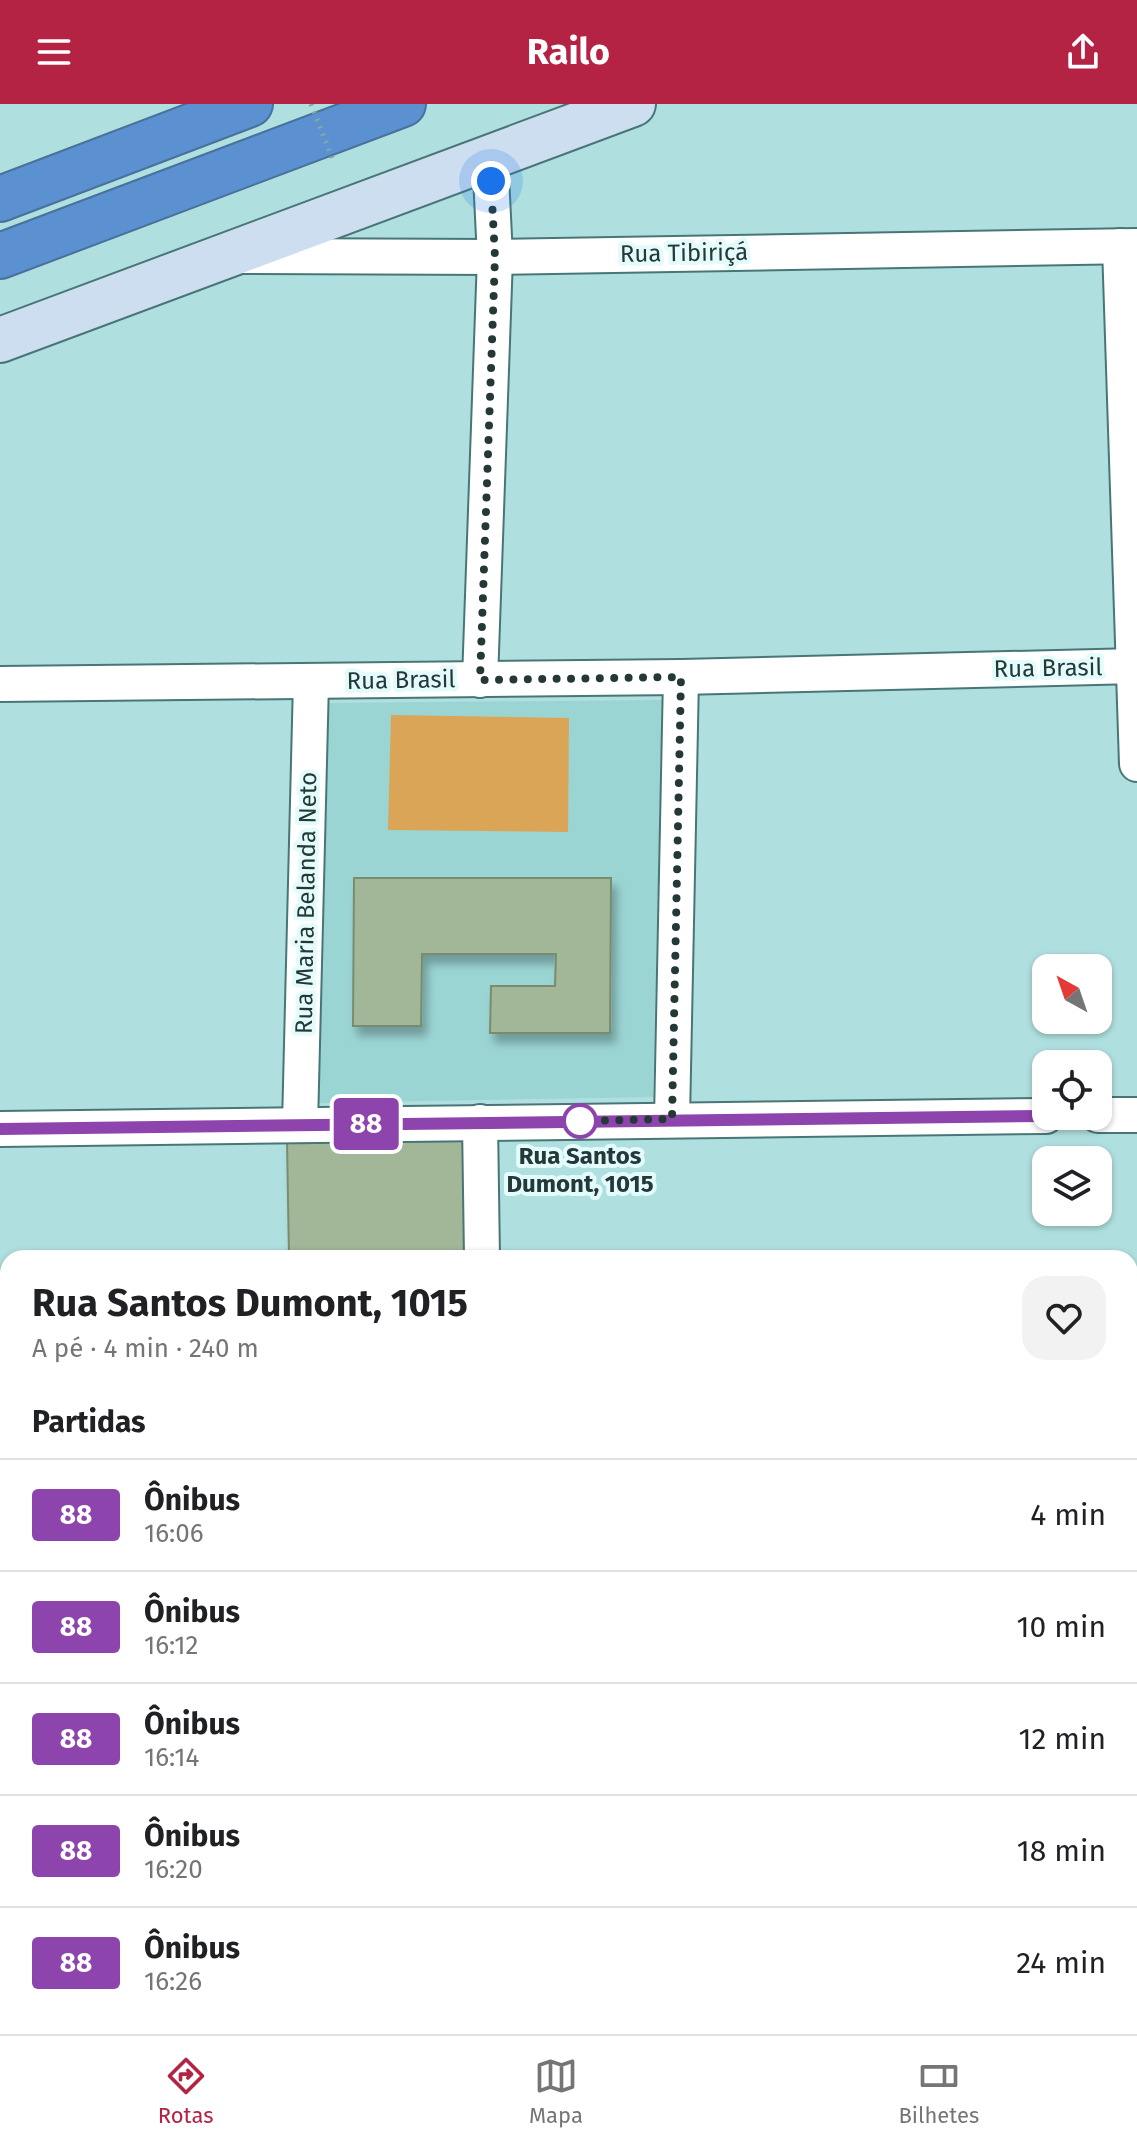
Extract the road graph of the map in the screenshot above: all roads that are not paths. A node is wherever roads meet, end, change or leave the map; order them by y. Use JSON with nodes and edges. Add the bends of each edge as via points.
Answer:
{"nodes":[{"id":1,"x":250,"y":104,"type":"edge"},
{"id":2,"x":403,"y":104,"type":"edge"},
{"id":3,"x":633,"y":104,"type":"edge"},
{"id":4,"x":490,"y":156,"type":"junction"},
{"id":5,"x":0,"y":199,"type":"edge"},
{"id":6,"x":1129,"y":246,"type":"edge"},
{"id":7,"x":0,"y":256,"type":"edge"},
{"id":8,"x":231,"y":256,"type":"junction"},
{"id":9,"x":495,"y":257,"type":"junction"},
{"id":10,"x":0,"y":340,"type":"edge"},
{"id":11,"x":1134,"y":666,"type":"edge"},
{"id":12,"x":681,"y":677,"type":"junction"},
{"id":13,"x":480,"y":680,"type":"junction"},
{"id":14,"x":311,"y":681,"type":"junction"},
{"id":15,"x":0,"y":684,"type":"edge"},
{"id":16,"x":1137,"y":764,"type":"edge"},
{"id":17,"x":1112,"y":1115,"type":"edge"},
{"id":18,"x":1137,"y":1115,"type":"edge"},
{"id":19,"x":1032,"y":1116,"type":"edge"},
{"id":20,"x":672,"y":1119,"type":"junction"},
{"id":21,"x":480,"y":1122,"type":"junction"},
{"id":22,"x":300,"y":1125,"type":"junction"},
{"id":23,"x":0,"y":1129,"type":"edge"},
{"id":24,"x":482,"y":1250,"type":"edge"}],
"edges":[{"from":1,"to":5,"type":"highway"},
{"from":2,"to":7,"type":"highway"},
{"from":3,"to":4,"type":"main road"},
{"from":4,"to":8,"type":"main road"},
{"from":4,"to":9,"type":"street"},
{"from":6,"to":9,"type":"street","name":"Rua Tibiriçá"},
{"from":6,"to":11,"type":"street"},
{"from":8,"to":9,"type":"street","name":"Rua Tibiriçá"},
{"from":8,"to":10,"type":"main road"},
{"from":9,"to":13,"type":"street"},
{"from":11,"to":12,"type":"street","name":"Rua Brasil"},
{"from":11,"to":16,"type":"street"},
{"from":12,"to":13,"type":"street","name":"Rua Brasil"},
{"from":12,"to":20,"type":"street"},
{"from":13,"to":14,"type":"street","name":"Rua Brasil"},
{"from":14,"to":15,"type":"street","name":"Rua Brasil"},
{"from":14,"to":22,"type":"street","name":"Rua Maria Belanda Neto"},
{"from":17,"to":18,"type":"street"},
{"from":19,"to":20,"type":"street"},
{"from":20,"to":21,"type":"street"},
{"from":21,"to":22,"type":"street"},
{"from":21,"to":24,"type":"street"},
{"from":22,"to":23,"type":"street"}]}
